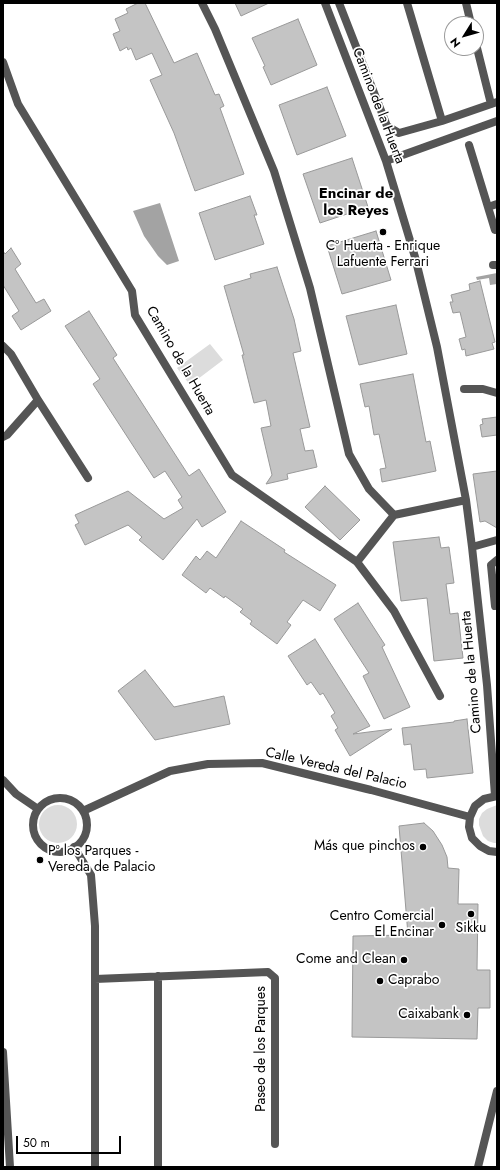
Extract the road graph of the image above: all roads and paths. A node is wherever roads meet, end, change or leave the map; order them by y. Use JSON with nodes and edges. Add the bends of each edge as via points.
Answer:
{"nodes":[{"id":1,"x":202,"y":3,"type":"edge"},
{"id":2,"x":325,"y":3,"type":"edge"},
{"id":3,"x":339,"y":3,"type":"edge"},
{"id":4,"x":407,"y":3,"type":"edge"},
{"id":5,"x":466,"y":3,"type":"edge"},
{"id":6,"x":469,"y":16,"type":"edge"},
{"id":7,"x":480,"y":56,"type":"edge"},
{"id":8,"x":3,"y":62,"type":"edge"},
{"id":9,"x":494,"y":103,"type":"edge"},
{"id":10,"x":442,"y":120,"type":"junction"},
{"id":11,"x":497,"y":121,"type":"edge"},
{"id":12,"x":469,"y":145,"type":"dead end"},
{"id":13,"x":386,"y":161,"type":"junction"},
{"id":14,"x":497,"y":204,"type":"edge"},
{"id":15,"x":488,"y":207,"type":"junction"},
{"id":16,"x":495,"y":230,"type":"dead end"},
{"id":17,"x":3,"y":346,"type":"edge"},
{"id":18,"x":464,"y":389,"type":"dead end"},
{"id":19,"x":497,"y":393,"type":"edge"},
{"id":20,"x":38,"y":400,"type":"junction"},
{"id":21,"x":3,"y":438,"type":"edge"},
{"id":22,"x":88,"y":478,"type":"dead end"},
{"id":23,"x":466,"y":500,"type":"junction"},
{"id":24,"x":394,"y":515,"type":"junction"},
{"id":25,"x":497,"y":540,"type":"edge"},
{"id":26,"x":472,"y":546,"type":"junction"},
{"id":27,"x":497,"y":560,"type":"edge"},
{"id":28,"x":357,"y":562,"type":"junction"},
{"id":29,"x":495,"y":606,"type":"dead end"},
{"id":30,"x":440,"y":696,"type":"dead end"},
{"id":31,"x":3,"y":780,"type":"edge"},
{"id":32,"x":496,"y":796,"type":"edge"},
{"id":33,"x":38,"y":809,"type":"junction"},
{"id":34,"x":83,"y":811,"type":"junction"},
{"id":35,"x":470,"y":817,"type":"junction"},
{"id":36,"x":74,"y":847,"type":"junction"},
{"id":37,"x":497,"y":852,"type":"edge"},
{"id":38,"x":158,"y":976,"type":"junction"},
{"id":39,"x":95,"y":979,"type":"junction"},
{"id":40,"x":3,"y":1052,"type":"edge"},
{"id":41,"x":497,"y":1091,"type":"edge"},
{"id":42,"x":275,"y":1144,"type":"dead end"},
{"id":43,"x":10,"y":1167,"type":"edge"},
{"id":44,"x":95,"y":1167,"type":"edge"},
{"id":45,"x":158,"y":1167,"type":"edge"},
{"id":46,"x":478,"y":1167,"type":"edge"}],
"edges":[{"from":1,"to":24,"type":"street","via":[[274,172],[310,288],[349,454],[369,489]]},
{"from":2,"to":13,"type":"street","name":"Camino de la Huerta"},
{"from":3,"to":10,"type":"street","via":[[388,126],[399,133]]},
{"from":4,"to":10,"type":"street"},
{"from":5,"to":6,"type":"street"},
{"from":7,"to":9,"type":"street"},
{"from":8,"to":28,"type":"street","name":"Camino de la Huerta","via":[[18,104],[132,291],[135,316],[232,475]]},
{"from":9,"to":10,"type":"street"},
{"from":11,"to":13,"type":"street"},
{"from":12,"to":15,"type":"street"},
{"from":13,"to":23,"type":"street","name":"Camino de la Huerta","via":[[415,257],[436,347]]},
{"from":14,"to":15,"type":"street"},
{"from":15,"to":16,"type":"street"},
{"from":17,"to":20,"type":"street","via":[[11,354]]},
{"from":18,"to":19,"type":"street","via":[[483,389]]},
{"from":20,"to":21,"type":"street"},
{"from":20,"to":22,"type":"street"},
{"from":23,"to":24,"type":"street"},
{"from":23,"to":26,"type":"street","name":"Camino de la Huerta"},
{"from":24,"to":28,"type":"street"},
{"from":25,"to":26,"type":"street"},
{"from":26,"to":32,"type":"street","name":"Camino de la Huerta"},
{"from":27,"to":29,"type":"street","name":"Camino de la Huerta","via":[[491,565]]},
{"from":28,"to":30,"type":"street","name":"Camino de la Huerta","via":[[394,611]]},
{"from":31,"to":33,"type":"street","via":[[16,794]]},
{"from":32,"to":35,"type":"street","via":[[484,799],[475,806]]},
{"from":33,"to":34,"type":"street","via":[[44,802],[61,798],[77,804]]},
{"from":33,"to":36,"type":"street","via":[[33,826],[40,843],[56,851],[66,851]]},
{"from":34,"to":35,"type":"street","name":"Calle Vereda del Palacio","via":[[170,771],[208,764],[262,763]]},
{"from":34,"to":36,"type":"street","via":[[86,818],[85,835]]},
{"from":35,"to":37,"type":"street","via":[[472,838],[480,846]]},
{"from":36,"to":39,"type":"street","via":[[90,875],[95,926]]},
{"from":38,"to":39,"type":"street","name":"Paseo de los Parques"},
{"from":38,"to":42,"type":"street","name":"Paseo de los Parques","via":[[268,972],[275,978]]},
{"from":38,"to":45,"type":"street"},
{"from":39,"to":44,"type":"street"},
{"from":40,"to":43,"type":"street"},
{"from":41,"to":46,"type":"street"}]}
